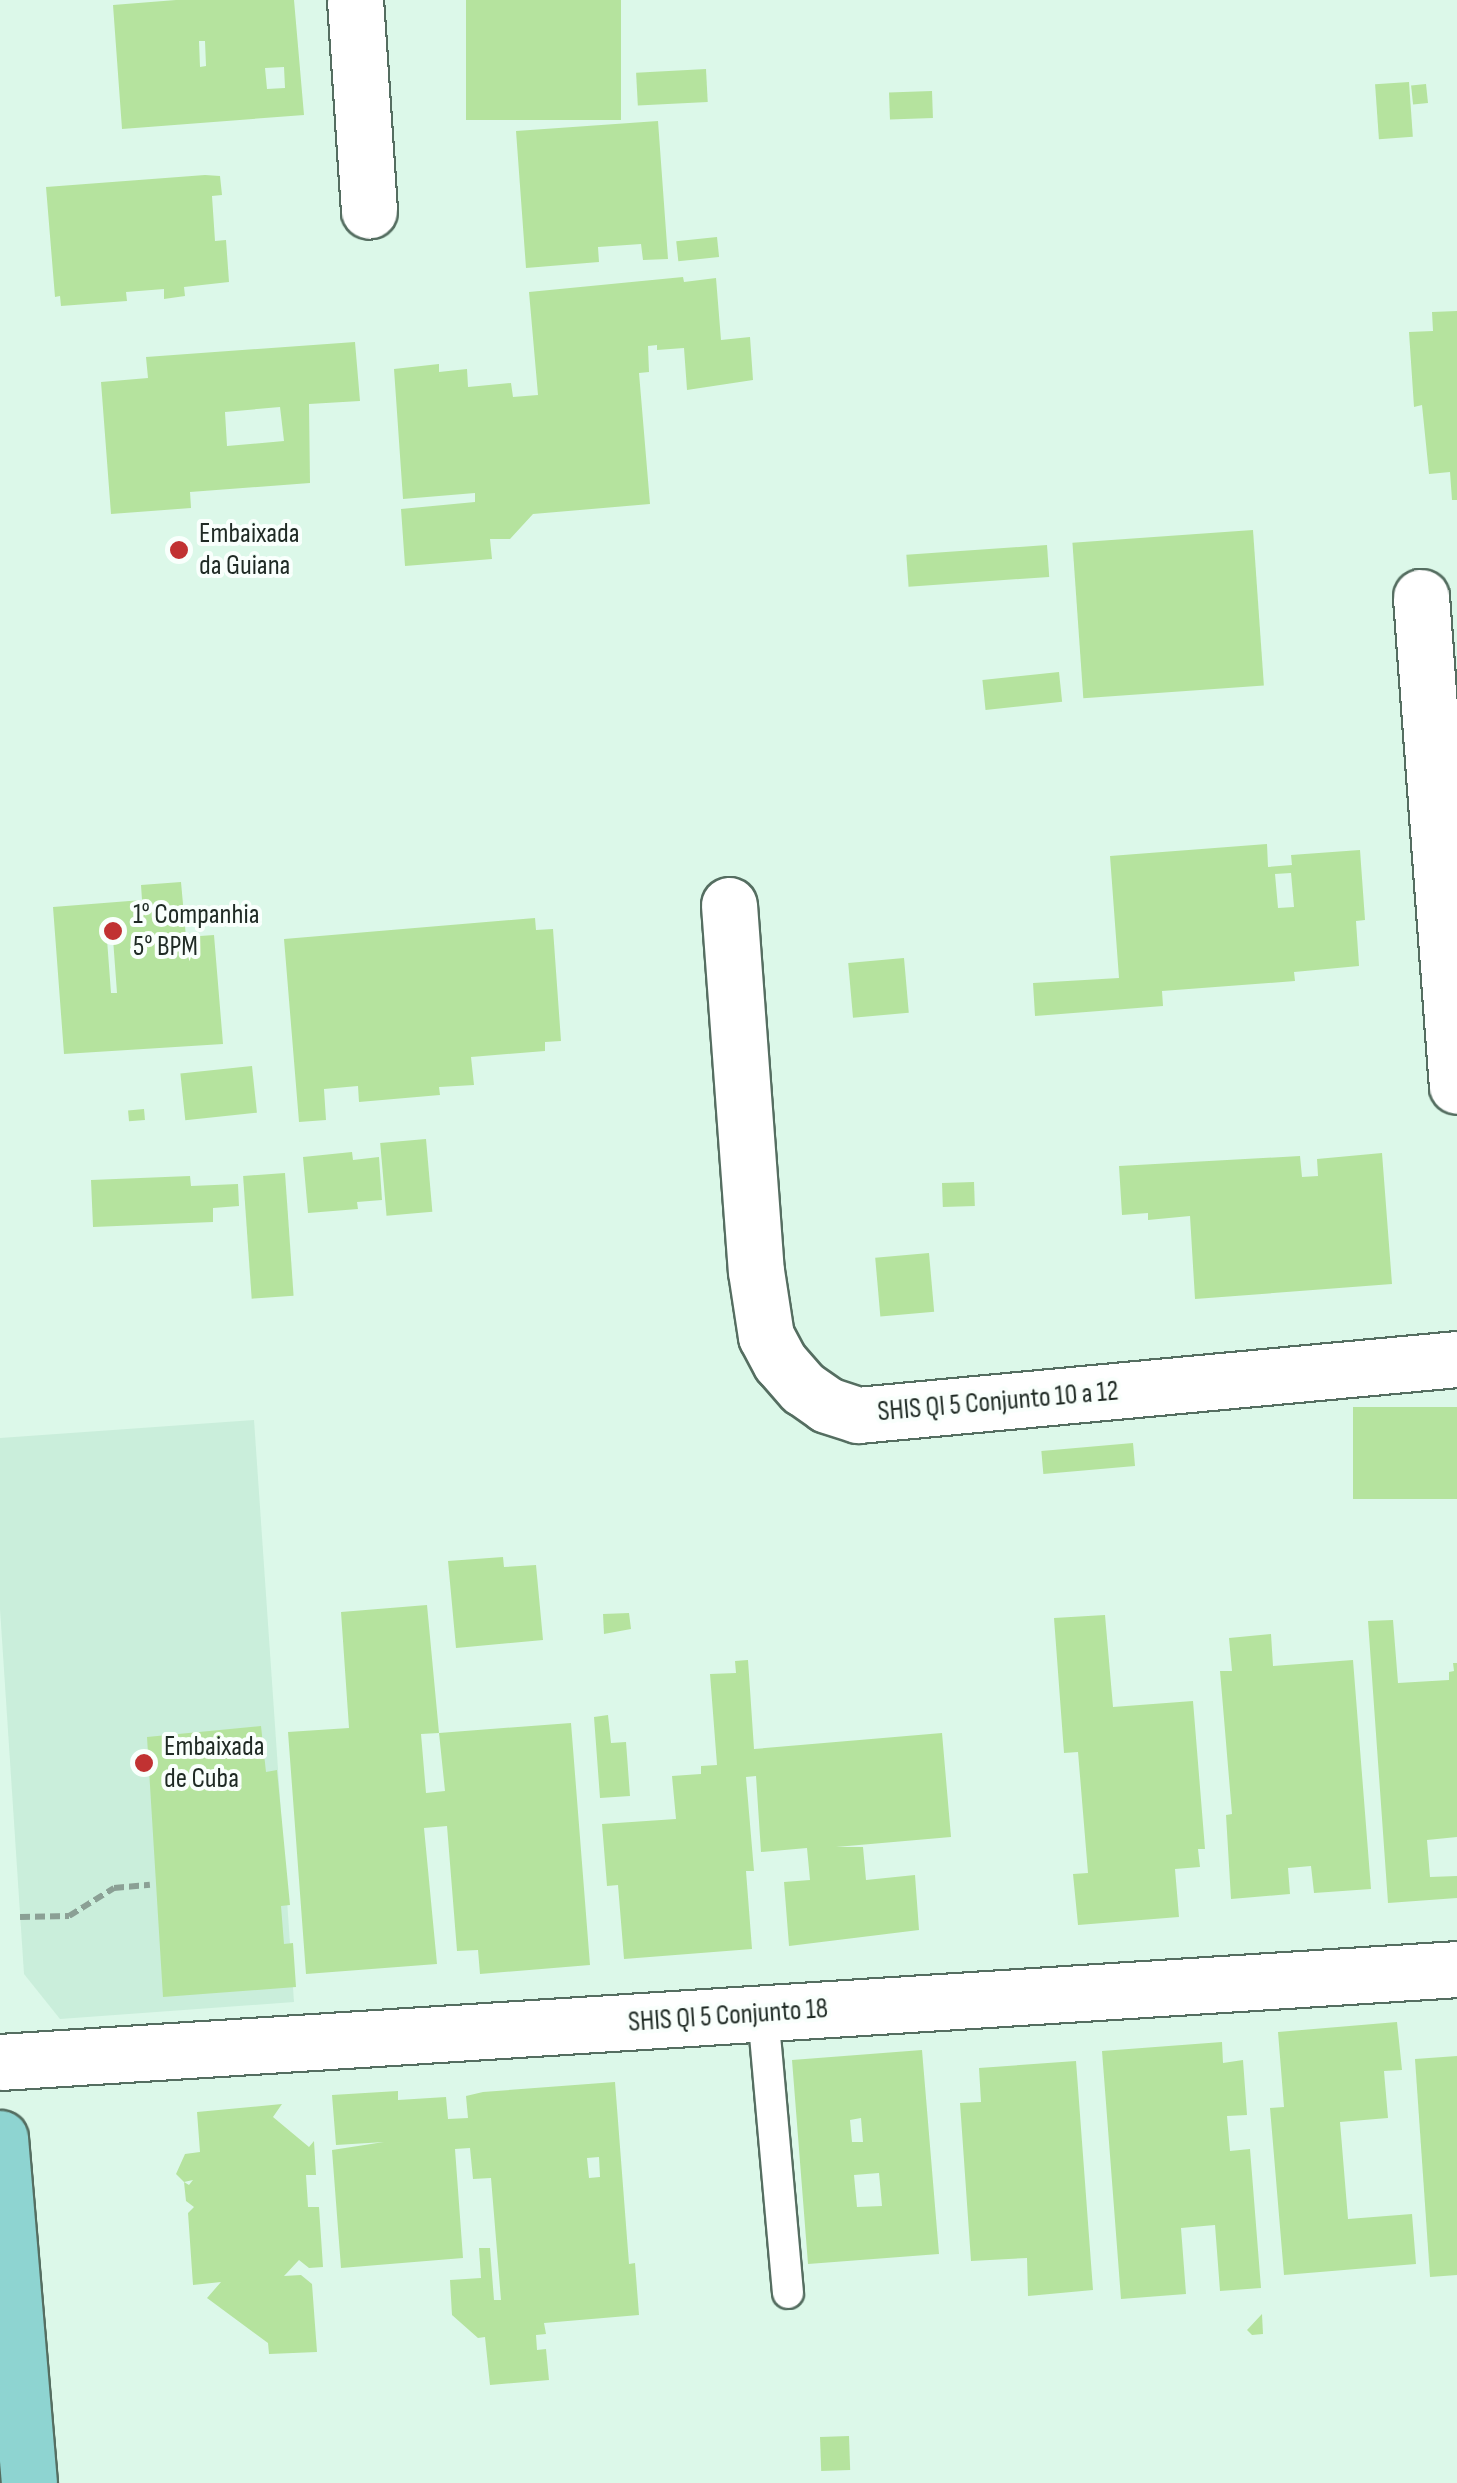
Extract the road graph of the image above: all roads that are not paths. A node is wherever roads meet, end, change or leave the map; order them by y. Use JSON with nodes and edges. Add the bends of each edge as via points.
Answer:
{"nodes":[{"id":1,"x":355,"y":0,"type":"edge"},
{"id":2,"x":370,"y":211,"type":"dead end"},
{"id":3,"x":1421,"y":597,"type":"dead end"},
{"id":4,"x":728,"y":905,"type":"dead end"},
{"id":5,"x":1457,"y":1086,"type":"edge"},
{"id":6,"x":1457,"y":1359,"type":"edge"},
{"id":7,"x":1457,"y":1970,"type":"edge"},
{"id":8,"x":762,"y":2014,"type":"junction"},
{"id":9,"x":0,"y":2062,"type":"edge"},
{"id":10,"x":0,"y":2138,"type":"edge"},
{"id":11,"x":788,"y":2292,"type":"dead end"},
{"id":12,"x":29,"y":2483,"type":"edge"}],
"edges":[{"from":1,"to":2,"type":"street"},
{"from":3,"to":5,"type":"street"},
{"from":4,"to":6,"type":"street","name":"SHIS QI 5 Conjunto 10 a 12","via":[[766,1336],[780,1362],[827,1405],[858,1415]]},
{"from":7,"to":8,"type":"street","name":"SHIS QI 5 Conjunto 18"},
{"from":8,"to":9,"type":"street","name":"SHIS QI 5 Conjunto 18"},
{"from":8,"to":11,"type":"lane"},
{"from":10,"to":12,"type":"main road"}]}
